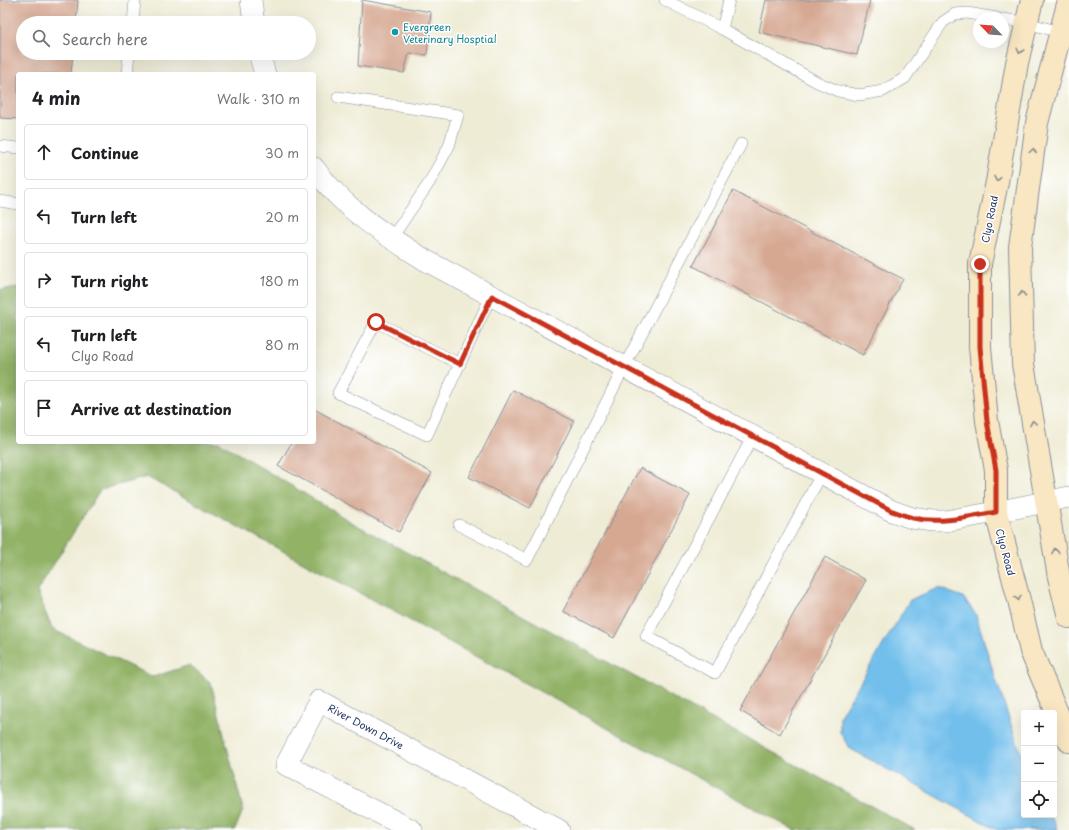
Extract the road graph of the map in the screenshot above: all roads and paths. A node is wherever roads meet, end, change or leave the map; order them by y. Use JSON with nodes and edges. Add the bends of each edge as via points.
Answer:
{"nodes":[{"id":1,"x":135,"y":0,"type":"edge"},
{"id":2,"x":251,"y":0,"type":"edge"},
{"id":3,"x":665,"y":0,"type":"edge"},
{"id":4,"x":729,"y":0,"type":"edge"},
{"id":5,"x":1032,"y":0,"type":"edge"},
{"id":6,"x":1069,"y":0,"type":"edge"},
{"id":7,"x":973,"y":14,"type":"edge"},
{"id":8,"x":133,"y":16,"type":"edge"},
{"id":9,"x":253,"y":16,"type":"edge"},
{"id":10,"x":1009,"y":20,"type":"edge"},
{"id":11,"x":1027,"y":23,"type":"junction"},
{"id":12,"x":722,"y":29,"type":"junction"},
{"id":13,"x":1060,"y":32,"type":"junction"},
{"id":14,"x":128,"y":60,"type":"edge"},
{"id":15,"x":261,"y":60,"type":"edge"},
{"id":16,"x":127,"y":72,"type":"edge"},
{"id":17,"x":264,"y":72,"type":"edge"},
{"id":18,"x":338,"y":97,"type":"dead end"},
{"id":19,"x":741,"y":144,"type":"dead end"},
{"id":20,"x":0,"y":146,"type":"edge"},
{"id":21,"x":16,"y":148,"type":"edge"},
{"id":22,"x":316,"y":171,"type":"edge"},
{"id":23,"x":0,"y":201,"type":"edge"},
{"id":24,"x":16,"y":204,"type":"edge"},
{"id":25,"x":391,"y":239,"type":"junction"},
{"id":26,"x":492,"y":296,"type":"junction"},
{"id":27,"x":460,"y":364,"type":"junction"},
{"id":28,"x":624,"y":367,"type":"junction"},
{"id":29,"x":753,"y":436,"type":"junction"},
{"id":30,"x":822,"y":473,"type":"junction"},
{"id":31,"x":1069,"y":497,"type":"edge"},
{"id":32,"x":1046,"y":502,"type":"junction"},
{"id":33,"x":996,"y":512,"type":"junction"},
{"id":34,"x":459,"y":525,"type":"dead end"},
{"id":35,"x":1069,"y":617,"type":"edge"},
{"id":36,"x":1069,"y":741,"type":"edge"},
{"id":37,"x":412,"y":830,"type":"edge"},
{"id":38,"x":558,"y":830,"type":"edge"}],
"edges":[{"from":1,"to":8,"type":"lane"},
{"from":2,"to":9,"type":"street"},
{"from":3,"to":12,"type":"lane"},
{"from":4,"to":12,"type":"lane"},
{"from":5,"to":11,"type":"street","name":"Clyo Road"},
{"from":6,"to":13,"type":"street"},
{"from":7,"to":12,"type":"lane","via":[[954,14],[943,22],[905,78],[883,91],[860,95],[838,91],[816,82]]},
{"from":10,"to":11,"type":"lane"},
{"from":11,"to":13,"type":"lane"},
{"from":11,"to":33,"type":"street","name":"Clyo Road","one_way":true,"via":[[1017,62],[980,264],[980,347],[987,421],[996,470]]},
{"from":32,"to":13,"type":"street","one_way":true,"via":[[1023,364],[1020,247],[1037,123]]},
{"from":14,"to":16,"type":"lane"},
{"from":15,"to":17,"type":"street"},
{"from":18,"to":25,"type":"lane","via":[[458,115],[449,146],[429,183]]},
{"from":19,"to":28,"type":"lane"},
{"from":20,"to":21,"type":"lane"},
{"from":22,"to":25,"type":"street","via":[[348,206]]},
{"from":23,"to":24,"type":"lane"},
{"from":25,"to":26,"type":"street"},
{"from":26,"to":27,"type":"lane"},
{"from":26,"to":28,"type":"street"},
{"from":27,"to":27,"type":"lane","via":[[427,435],[338,393],[376,322]]},
{"from":28,"to":29,"type":"street"},
{"from":28,"to":34,"type":"lane","via":[[527,560]]},
{"from":29,"to":30,"type":"street"},
{"from":29,"to":30,"type":"lane","via":[[646,636],[701,666],[715,673]]},
{"from":30,"to":33,"type":"street","via":[[892,511],[912,518],[946,521]]},
{"from":31,"to":32,"type":"street"},
{"from":32,"to":33,"type":"street"},
{"from":35,"to":32,"type":"street","one_way":true},
{"from":33,"to":36,"type":"street","name":"Clyo Road","one_way":true,"via":[[1030,650]]},
{"from":37,"to":38,"type":"street","name":"River Down Drive","via":[[286,764],[318,701]]}]}
